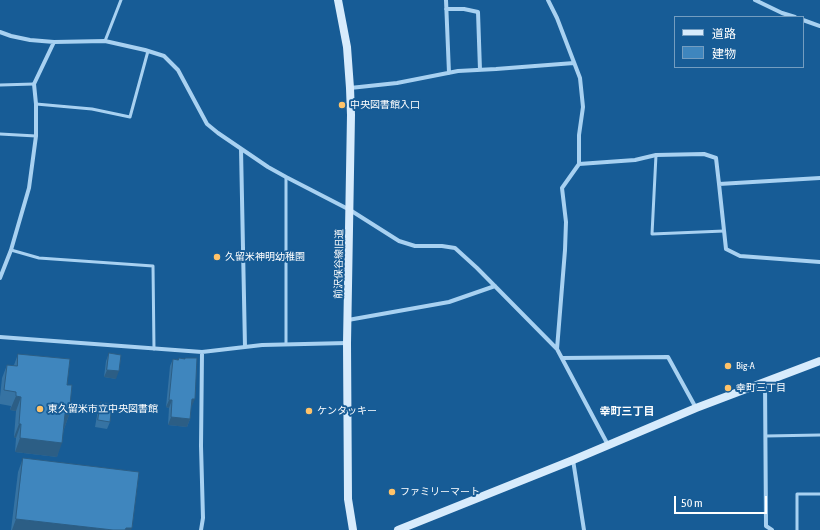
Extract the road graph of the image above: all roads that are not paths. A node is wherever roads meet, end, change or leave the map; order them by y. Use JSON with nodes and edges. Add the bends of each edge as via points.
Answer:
{"nodes":[{"id":1,"x":121,"y":0,"type":"edge"},
{"id":2,"x":338,"y":0,"type":"edge"},
{"id":3,"x":446,"y":0,"type":"edge"},
{"id":4,"x":548,"y":0,"type":"edge"},
{"id":5,"x":755,"y":0,"type":"edge"},
{"id":6,"x":446,"y":9,"type":"junction"},
{"id":7,"x":792,"y":16,"type":"edge"},
{"id":8,"x":804,"y":20,"type":"edge"},
{"id":9,"x":820,"y":26,"type":"edge"},
{"id":10,"x":0,"y":32,"type":"edge"},
{"id":11,"x":105,"y":41,"type":"junction"},
{"id":12,"x":54,"y":42,"type":"junction"},
{"id":13,"x":148,"y":51,"type":"junction"},
{"id":14,"x":574,"y":63,"type":"junction"},
{"id":15,"x":480,"y":70,"type":"junction"},
{"id":16,"x":449,"y":73,"type":"junction"},
{"id":17,"x":34,"y":84,"type":"junction"},
{"id":18,"x":0,"y":85,"type":"edge"},
{"id":19,"x":350,"y":88,"type":"junction"},
{"id":20,"x":36,"y":104,"type":"junction"},
{"id":21,"x":0,"y":134,"type":"edge"},
{"id":22,"x":36,"y":136,"type":"junction"},
{"id":23,"x":241,"y":149,"type":"junction"},
{"id":24,"x":656,"y":155,"type":"junction"},
{"id":25,"x":579,"y":164,"type":"junction"},
{"id":26,"x":286,"y":177,"type":"junction"},
{"id":27,"x":820,"y":178,"type":"edge"},
{"id":28,"x":719,"y":184,"type":"junction"},
{"id":29,"x":350,"y":210,"type":"junction"},
{"id":30,"x":724,"y":231,"type":"junction"},
{"id":31,"x":11,"y":250,"type":"junction"},
{"id":32,"x":820,"y":262,"type":"edge"},
{"id":33,"x":0,"y":278,"type":"edge"},
{"id":34,"x":495,"y":286,"type":"junction"},
{"id":35,"x":348,"y":320,"type":"junction"},
{"id":36,"x":0,"y":337,"type":"edge"},
{"id":37,"x":347,"y":343,"type":"junction"},
{"id":38,"x":286,"y":344,"type":"junction"},
{"id":39,"x":245,"y":347,"type":"junction"},
{"id":40,"x":154,"y":348,"type":"junction"},
{"id":41,"x":557,"y":349,"type":"junction"},
{"id":42,"x":202,"y":352,"type":"junction"},
{"id":43,"x":562,"y":358,"type":"junction"},
{"id":44,"x":820,"y":361,"type":"edge"},
{"id":45,"x":765,"y":382,"type":"junction"},
{"id":46,"x":696,"y":408,"type":"junction"},
{"id":47,"x":820,"y":435,"type":"edge"},
{"id":48,"x":766,"y":436,"type":"junction"},
{"id":49,"x":608,"y":445,"type":"junction"},
{"id":50,"x":573,"y":460,"type":"junction"},
{"id":51,"x":820,"y":494,"type":"edge"},
{"id":52,"x":202,"y":530,"type":"edge"},
{"id":53,"x":353,"y":530,"type":"edge"},
{"id":54,"x":398,"y":530,"type":"edge"},
{"id":55,"x":584,"y":530,"type":"edge"},
{"id":56,"x":772,"y":530,"type":"edge"},
{"id":57,"x":797,"y":530,"type":"edge"}],
"edges":[{"from":1,"to":11,"type":"lane"},
{"from":2,"to":19,"type":"street","name":"前沢保谷線旧道","via":[[347,48]]},
{"from":3,"to":6,"type":"street"},
{"from":4,"to":14,"type":"street"},
{"from":5,"to":7,"type":"street"},
{"from":6,"to":15,"type":"street","via":[[478,12]]},
{"from":6,"to":16,"type":"street"},
{"from":8,"to":9,"type":"street"},
{"from":10,"to":12,"type":"street","via":[[30,40]]},
{"from":11,"to":12,"type":"street"},
{"from":11,"to":13,"type":"street"},
{"from":12,"to":17,"type":"street"},
{"from":13,"to":20,"type":"lane","via":[[130,117],[92,109]]},
{"from":13,"to":23,"type":"street","via":[[164,56],[178,70],[207,124]]},
{"from":14,"to":15,"type":"street"},
{"from":14,"to":25,"type":"street","via":[[580,78],[583,107],[579,135]]},
{"from":15,"to":16,"type":"street"},
{"from":16,"to":19,"type":"street","via":[[397,83]]},
{"from":17,"to":18,"type":"lane"},
{"from":17,"to":20,"type":"street"},
{"from":19,"to":29,"type":"street","name":"前沢保谷線旧道"},
{"from":20,"to":22,"type":"street"},
{"from":21,"to":22,"type":"lane"},
{"from":22,"to":31,"type":"street","via":[[29,188]]},
{"from":23,"to":26,"type":"street"},
{"from":23,"to":39,"type":"street"},
{"from":24,"to":25,"type":"street","via":[[635,160]]},
{"from":24,"to":28,"type":"street","via":[[704,154],[716,158]]},
{"from":24,"to":30,"type":"lane","via":[[652,234]]},
{"from":25,"to":41,"type":"street","via":[[562,188],[566,222]]},
{"from":26,"to":29,"type":"street"},
{"from":26,"to":38,"type":"lane"},
{"from":27,"to":28,"type":"street"},
{"from":28,"to":30,"type":"street"},
{"from":29,"to":34,"type":"street","via":[[399,241],[415,246],[455,248]]},
{"from":29,"to":35,"type":"street","name":"前沢保谷線旧道"},
{"from":30,"to":32,"type":"street","via":[[726,249],[740,256]]},
{"from":31,"to":33,"type":"street"},
{"from":31,"to":40,"type":"lane","via":[[39,258],[153,266]]},
{"from":34,"to":35,"type":"street","via":[[449,302]]},
{"from":34,"to":41,"type":"street"},
{"from":35,"to":37,"type":"street","name":"前沢保谷線旧道"},
{"from":36,"to":40,"type":"street"},
{"from":37,"to":38,"type":"street"},
{"from":37,"to":53,"type":"street","name":"前沢保谷線旧道","via":[[348,499]]},
{"from":38,"to":39,"type":"street"},
{"from":39,"to":42,"type":"street"},
{"from":40,"to":42,"type":"street"},
{"from":41,"to":43,"type":"street"},
{"from":42,"to":52,"type":"street"},
{"from":43,"to":46,"type":"street","via":[[668,357]]},
{"from":43,"to":49,"type":"street"},
{"from":44,"to":45,"type":"street"},
{"from":45,"to":46,"type":"street"},
{"from":45,"to":48,"type":"street"},
{"from":46,"to":49,"type":"street"},
{"from":47,"to":48,"type":"lane"},
{"from":48,"to":56,"type":"street","via":[[766,526]]},
{"from":49,"to":50,"type":"street"},
{"from":50,"to":54,"type":"street"},
{"from":50,"to":55,"type":"street"},
{"from":51,"to":57,"type":"lane","via":[[797,494]]}]}
